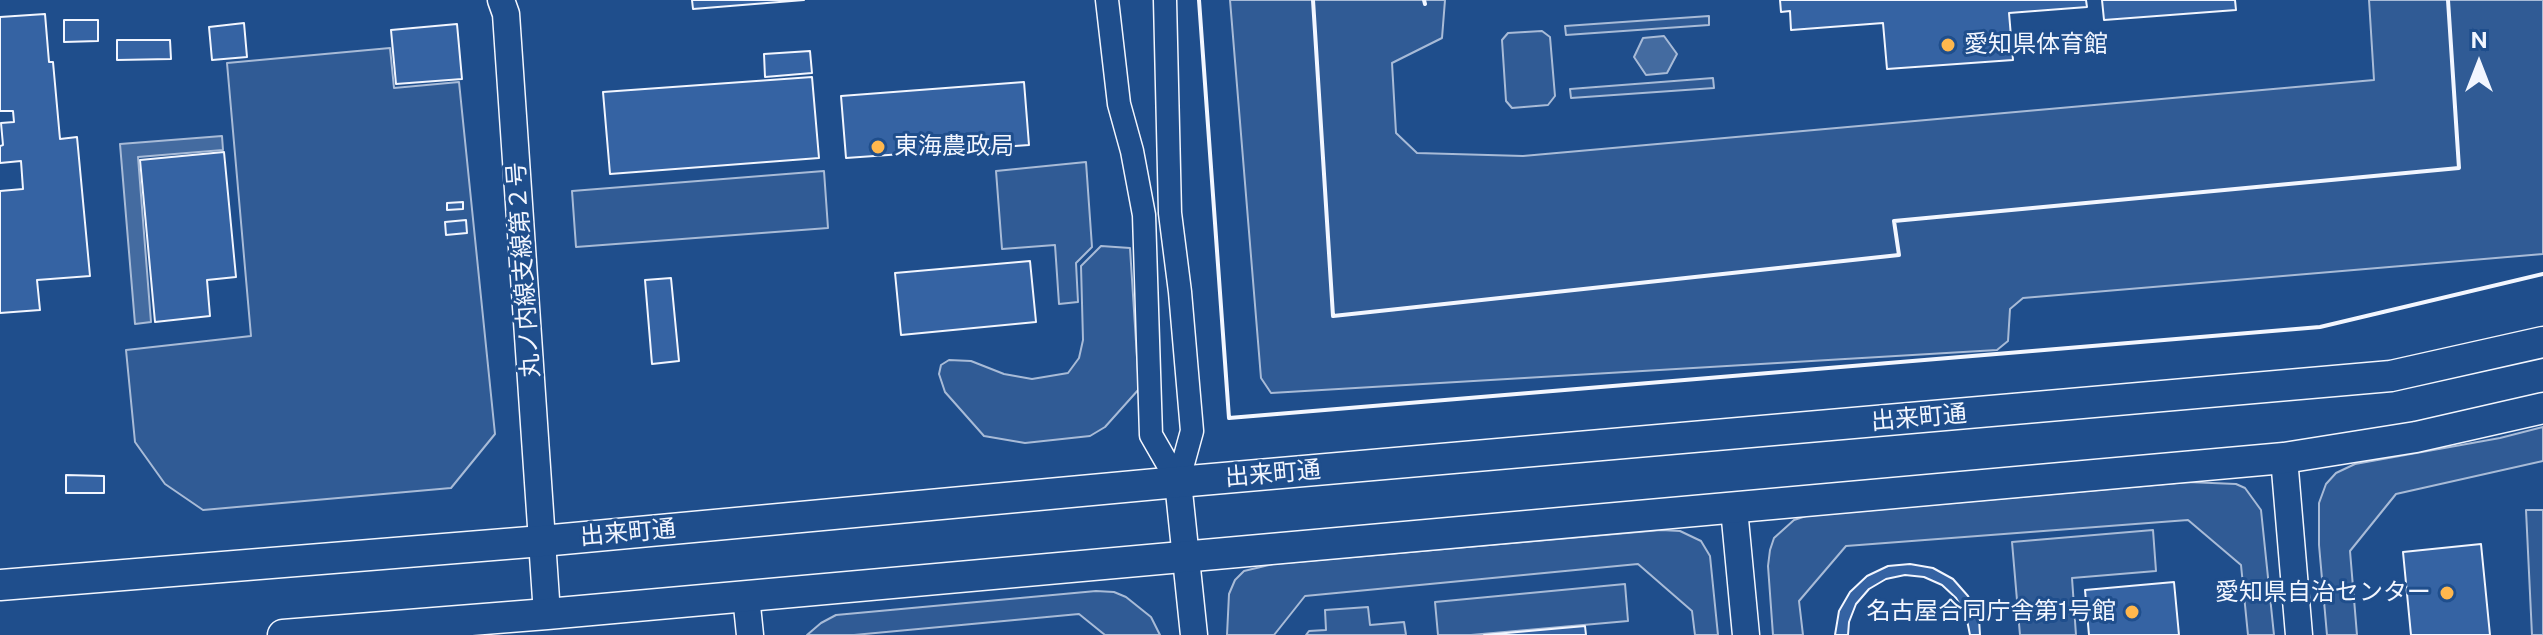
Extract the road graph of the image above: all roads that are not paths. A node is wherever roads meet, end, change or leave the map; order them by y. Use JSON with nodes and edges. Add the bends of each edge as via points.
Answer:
{"nodes":[{"id":1,"x":501,"y":0,"type":"edge"},
{"id":2,"x":1165,"y":0,"type":"edge"},
{"id":3,"x":1109,"y":1,"type":"edge"},
{"id":4,"x":2543,"y":342,"type":"edge"},
{"id":5,"x":2543,"y":408,"type":"edge"},
{"id":6,"x":2284,"y":458,"type":"junction"},
{"id":7,"x":1178,"y":482,"type":"junction"},
{"id":8,"x":1734,"y":509,"type":"junction"},
{"id":9,"x":542,"y":541,"type":"junction"},
{"id":10,"x":1186,"y":555,"type":"junction"},
{"id":11,"x":0,"y":585,"type":"edge"},
{"id":12,"x":746,"y":596,"type":"junction"},
{"id":13,"x":547,"y":614,"type":"junction"},
{"id":14,"x":300,"y":634,"type":"edge"},
{"id":15,"x":750,"y":635,"type":"edge"},
{"id":16,"x":1194,"y":635,"type":"edge"},
{"id":17,"x":1746,"y":635,"type":"edge"},
{"id":18,"x":2299,"y":635,"type":"edge"}],
"edges":[{"from":1,"to":9,"type":"street","name":"丸ノ内線支線第２号"},
{"from":2,"to":7,"type":"street","via":[[1170,213],[1192,431]]},
{"from":3,"to":7,"type":"street","via":[[1119,104],[1144,215],[1151,435]]},
{"from":4,"to":7,"type":"main road","name":"出来町通","via":[[2391,376]]},
{"from":5,"to":6,"type":"main road","via":[[2416,437]]},
{"from":6,"to":8,"type":"main road"},
{"from":6,"to":18,"type":"street"},
{"from":7,"to":9,"type":"main road","name":"出来町通"},
{"from":7,"to":10,"type":"street"},
{"from":8,"to":10,"type":"main road"},
{"from":8,"to":17,"type":"street"},
{"from":9,"to":11,"type":"main road","name":"出来町通"},
{"from":9,"to":13,"type":"street","name":"丸ノ内線支線第２号"},
{"from":10,"to":12,"type":"main road"},
{"from":10,"to":16,"type":"street"},
{"from":12,"to":13,"type":"main road"},
{"from":12,"to":15,"type":"street"},
{"from":13,"to":14,"type":"main road"}]}
